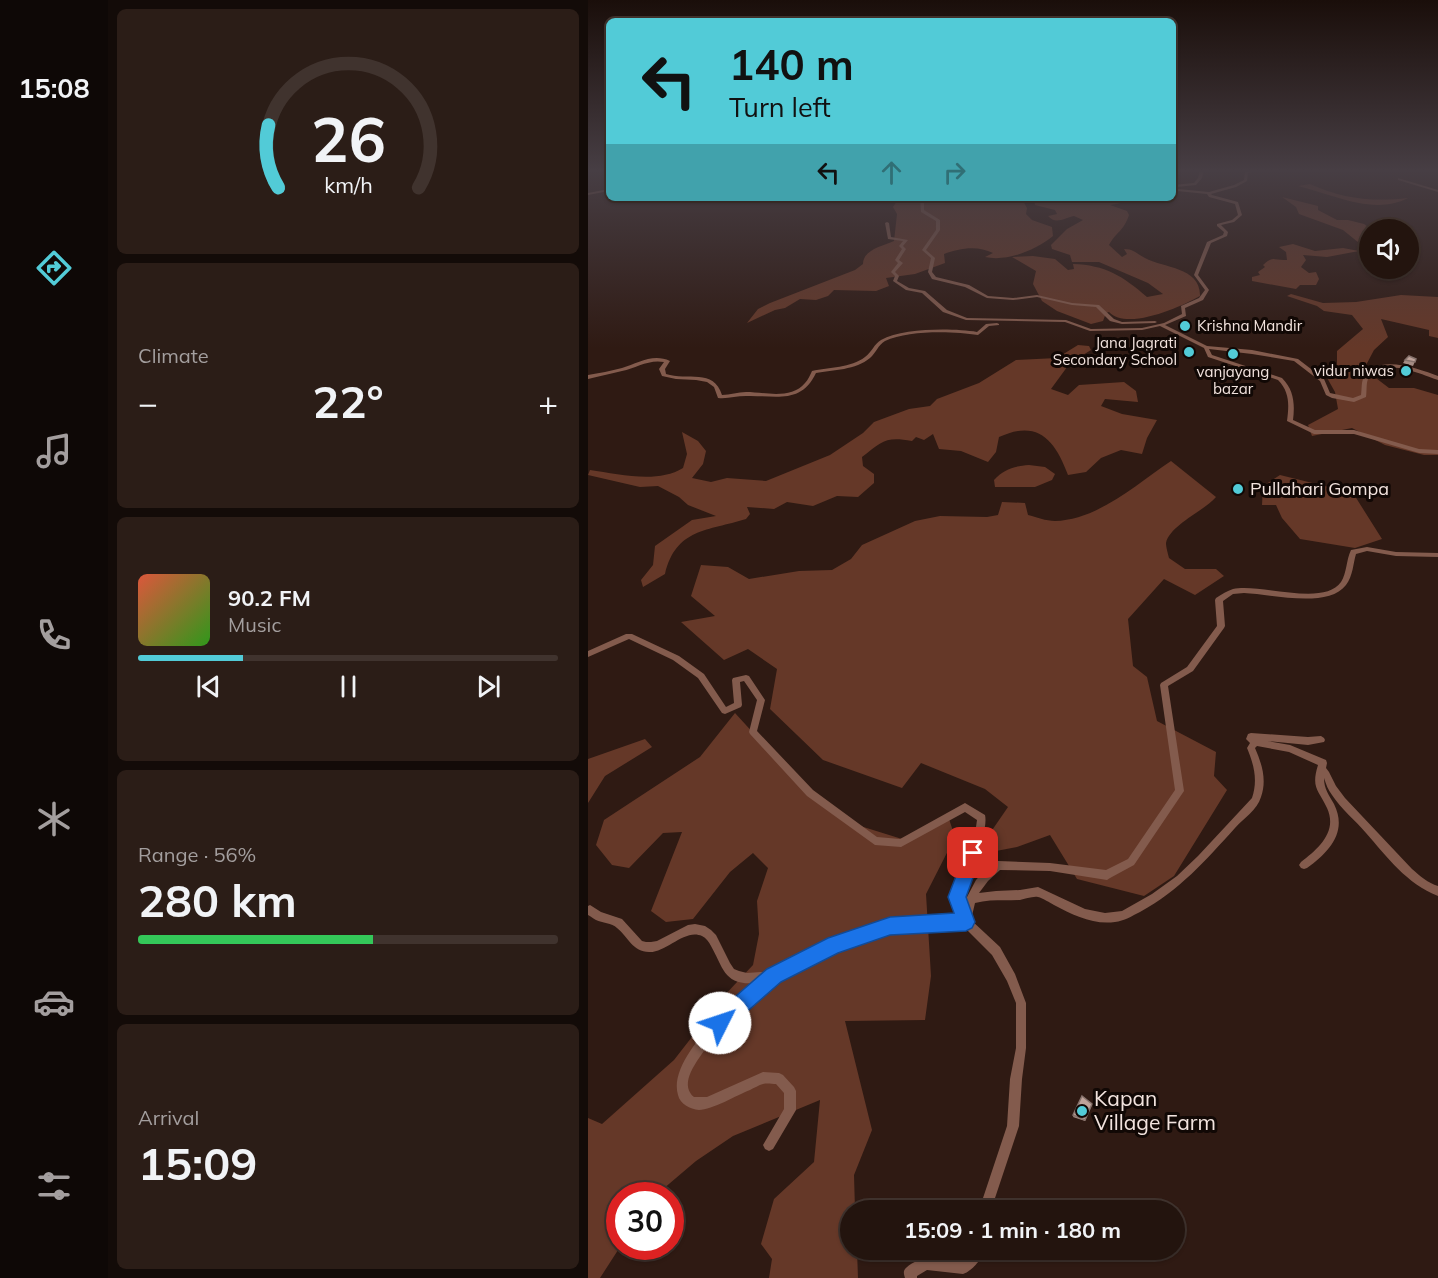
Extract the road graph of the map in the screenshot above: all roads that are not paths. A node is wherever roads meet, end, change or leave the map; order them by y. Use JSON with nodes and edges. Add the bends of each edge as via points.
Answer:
{"nodes":[{"id":1,"x":887,"y":229,"type":"edge"},
{"id":2,"x":938,"y":229,"type":"edge"},
{"id":3,"x":1222,"y":229,"type":"edge"},
{"id":4,"x":1018,"y":321,"type":"junction"},
{"id":5,"x":1164,"y":324,"type":"junction"},
{"id":6,"x":1206,"y":347,"type":"junction"},
{"id":7,"x":588,"y":377,"type":"edge"},
{"id":8,"x":1438,"y":378,"type":"edge"},
{"id":9,"x":1438,"y":452,"type":"edge"},
{"id":10,"x":1438,"y":555,"type":"edge"},
{"id":11,"x":588,"y":654,"type":"edge"},
{"id":12,"x":1321,"y":740,"type":"dead end"},
{"id":13,"x":1255,"y":742,"type":"junction"},
{"id":14,"x":1321,"y":770,"type":"junction"},
{"id":15,"x":1304,"y":865,"type":"dead end"},
{"id":16,"x":1438,"y":891,"type":"edge"},
{"id":17,"x":970,"y":900,"type":"junction"},
{"id":18,"x":590,"y":910,"type":"dead end"},
{"id":19,"x":966,"y":922,"type":"junction"},
{"id":20,"x":774,"y":976,"type":"junction"},
{"id":21,"x":769,"y":1145,"type":"dead end"},
{"id":22,"x":988,"y":1200,"type":"edge"},
{"id":23,"x":970,"y":1260,"type":"edge"},
{"id":24,"x":911,"y":1278,"type":"edge"}],
"edges":[{"from":1,"to":4,"type":"street","via":[[889,237],[906,240],[897,260],[901,263],[893,272],[898,284],[923,292],[952,315]]},
{"from":2,"to":5,"type":"street","via":[[924,250],[933,258],[930,272],[934,278],[967,286],[987,297],[1036,296],[1097,306],[1112,320],[1122,323]]},
{"from":3,"to":5,"type":"street","via":[[1225,236],[1209,242],[1196,275],[1207,290],[1201,299],[1184,307],[1184,315]]},
{"from":4,"to":5,"type":"street","via":[[1066,321],[1090,330],[1142,329]]},
{"from":4,"to":7,"type":"street","via":[[988,325],[978,334],[962,330],[897,336],[881,342],[868,358],[814,372],[807,385],[783,397],[720,397],[710,381],[664,375],[662,369],[667,361],[661,359]]},
{"from":5,"to":6,"type":"street"},
{"from":6,"to":8,"type":"street","via":[[1296,360],[1322,380],[1328,394],[1344,398],[1362,398],[1366,376],[1383,367],[1408,367]]},
{"from":6,"to":9,"type":"street","via":[[1210,356],[1280,379],[1292,401],[1290,421],[1314,432],[1354,432],[1419,452]]},
{"from":10,"to":17,"type":"street","via":[[1396,555],[1367,549],[1353,552],[1344,584],[1332,594],[1233,592],[1220,600],[1221,626],[1190,669],[1164,685],[1180,791],[1131,862],[1107,875],[998,865],[979,881]]},
{"from":11,"to":19,"type":"street","via":[[629,636],[676,658],[701,676],[725,711],[738,705],[736,680],[746,678],[761,700],[753,732],[810,793],[875,841],[900,843],[965,807],[982,818],[957,897]]},
{"from":12,"to":13,"type":"street","via":[[1251,736],[1250,740]]},
{"from":13,"to":14,"type":"street","via":[[1298,752],[1323,763]]},
{"from":13,"to":17,"type":"street","via":[[1251,748],[1260,785],[1257,800],[1205,858],[1168,890],[1131,912],[1096,918],[1038,892],[1023,896],[994,894]]},
{"from":14,"to":15,"type":"street","via":[[1319,784],[1334,815],[1333,827],[1327,844]]},
{"from":14,"to":16,"type":"street","via":[[1327,773],[1333,790],[1389,854]]},
{"from":17,"to":19,"type":"street"},
{"from":18,"to":20,"type":"street","via":[[619,922],[639,945],[651,947],[692,929],[702,930],[709,934],[734,976]]},
{"from":19,"to":20,"type":"street","via":[[890,926],[835,945]]},
{"from":19,"to":22,"type":"street","via":[[996,951],[1021,1003],[1013,1126]]},
{"from":20,"to":21,"type":"street","via":[[720,1023],[685,1068],[681,1085],[686,1099],[699,1104],[763,1078],[779,1079],[790,1091],[790,1110]]},
{"from":23,"to":24,"type":"street","via":[[963,1268],[926,1263],[910,1273]]}]}
